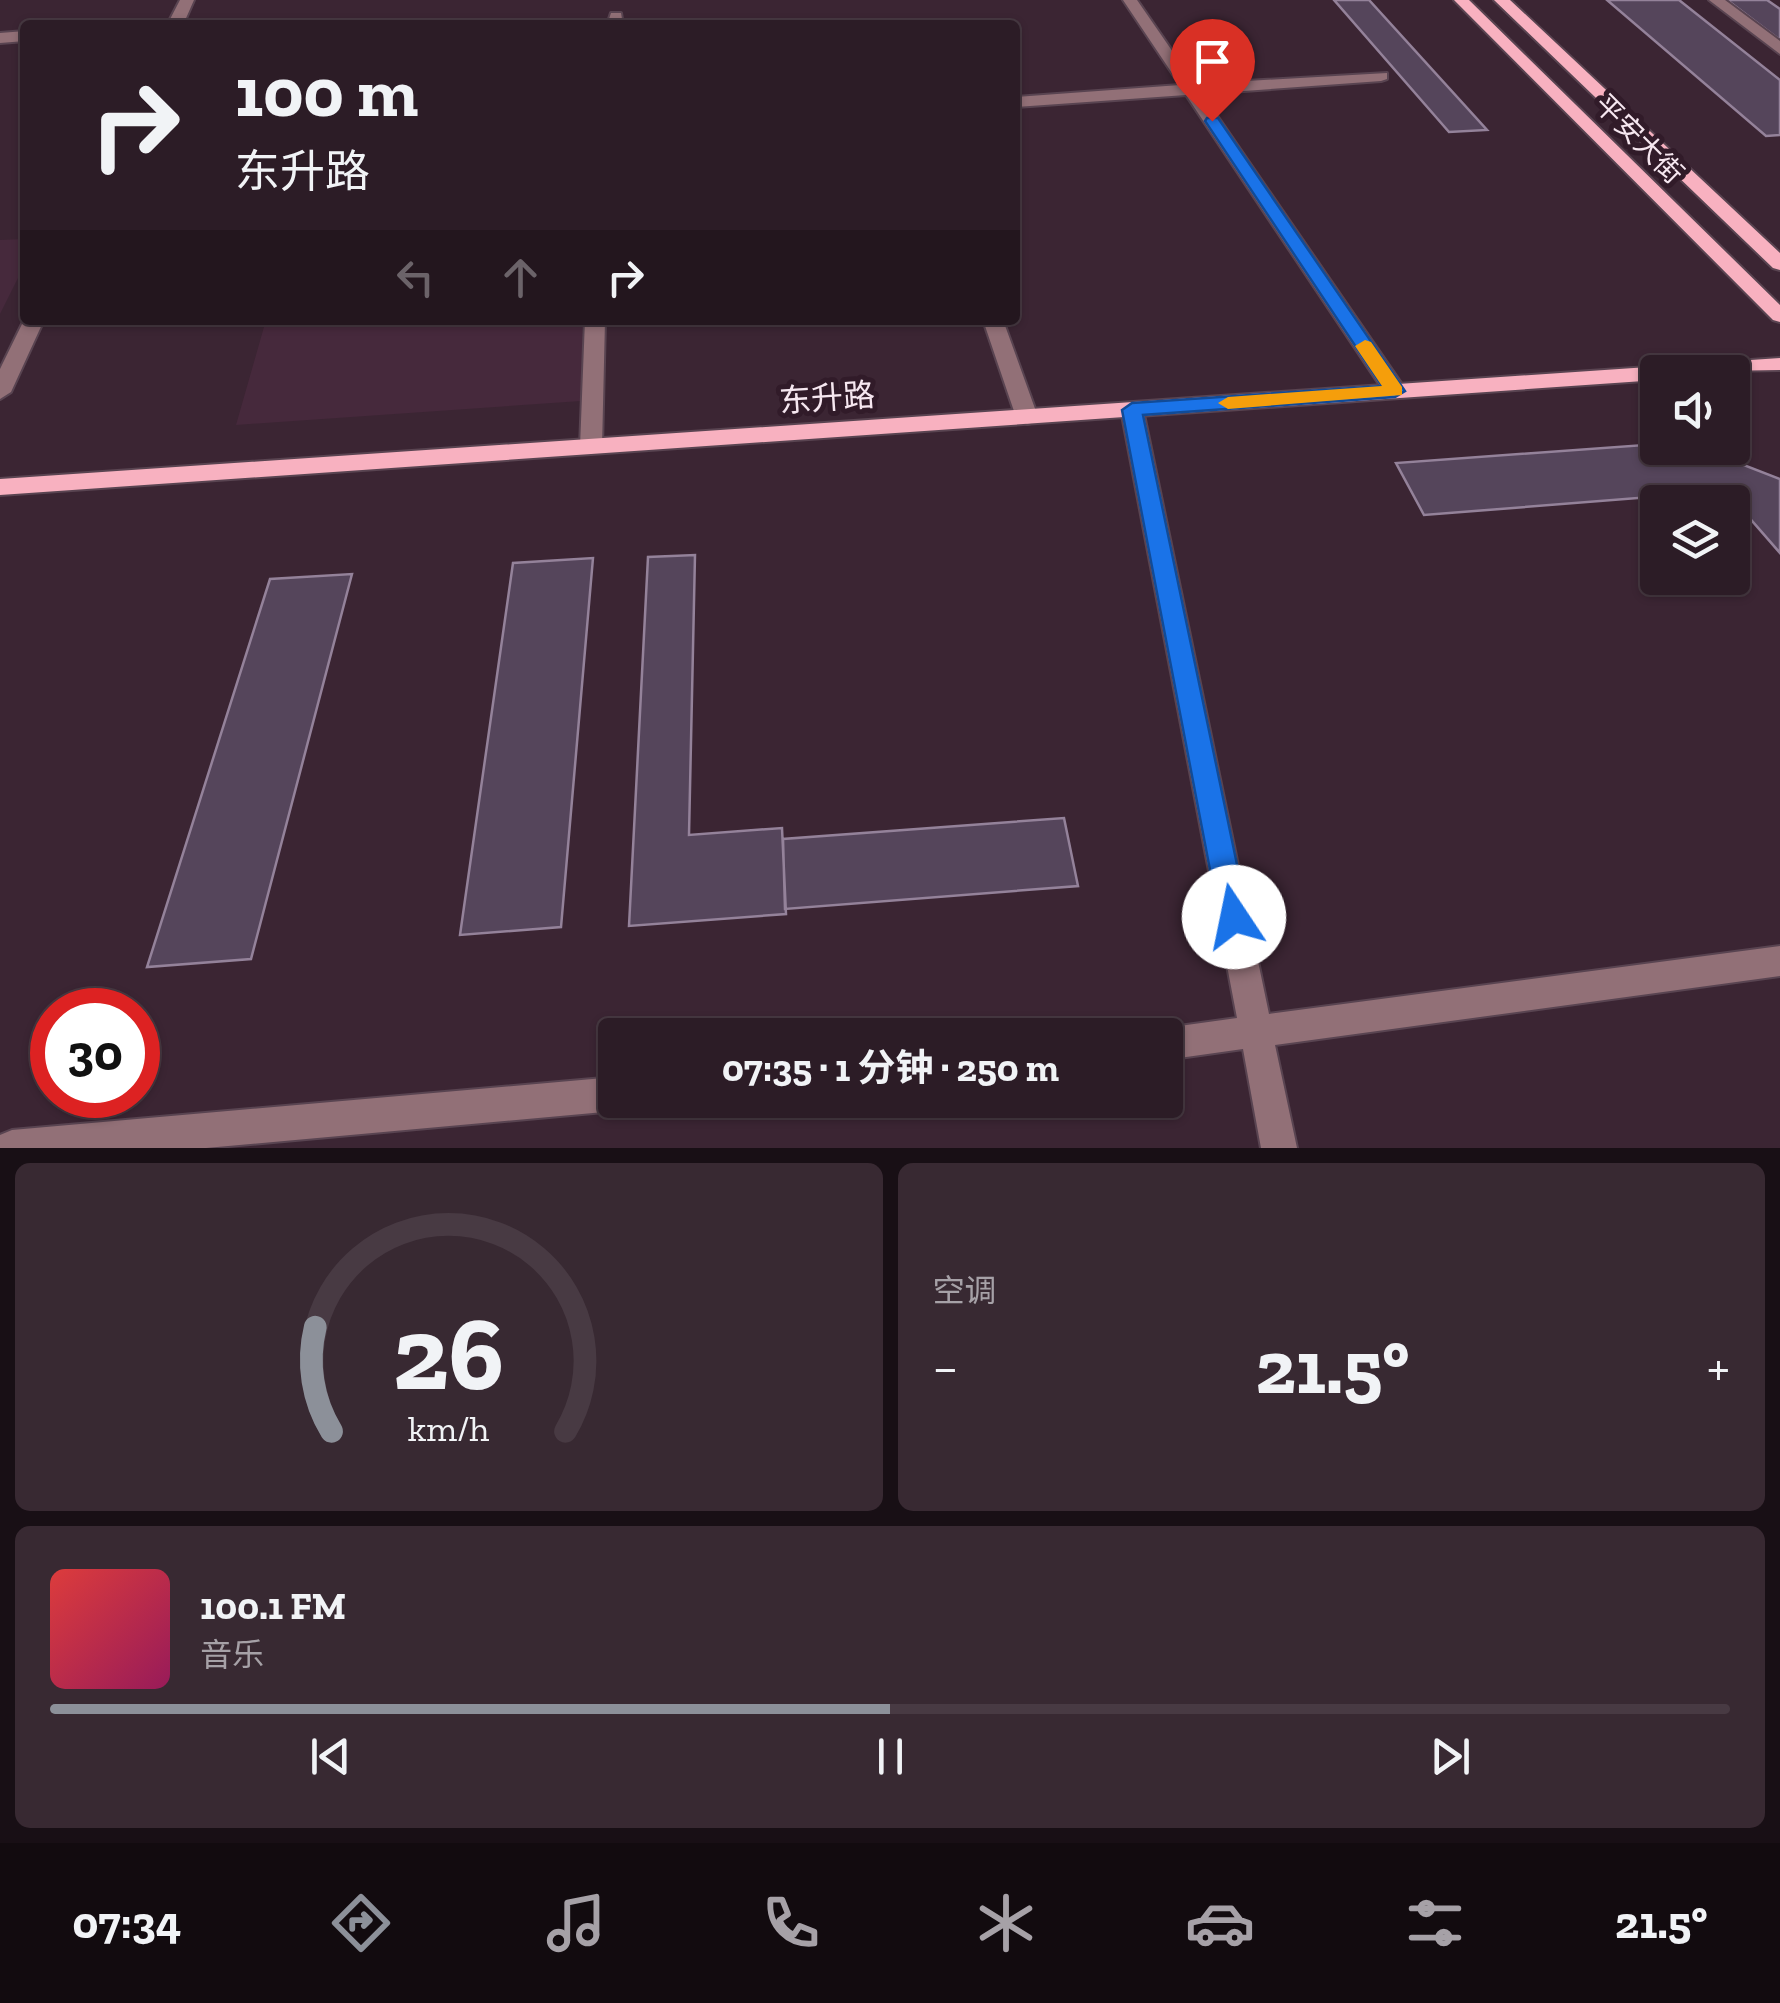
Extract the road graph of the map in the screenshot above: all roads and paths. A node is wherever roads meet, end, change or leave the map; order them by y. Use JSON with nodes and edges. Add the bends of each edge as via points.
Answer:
{"nodes":[{"id":1,"x":1130,"y":0,"type":"edge"},
{"id":2,"x":1461,"y":0,"type":"edge"},
{"id":3,"x":1501,"y":0,"type":"edge"},
{"id":4,"x":1716,"y":0,"type":"edge"},
{"id":5,"x":1780,"y":49,"type":"edge"},
{"id":6,"x":1382,"y":76,"type":"dead end"},
{"id":7,"x":1192,"y":91,"type":"junction"},
{"id":8,"x":1020,"y":102,"type":"edge"},
{"id":9,"x":1780,"y":264,"type":"edge"},
{"id":10,"x":1780,"y":316,"type":"edge"},
{"id":11,"x":32,"y":325,"type":"edge"},
{"id":12,"x":595,"y":325,"type":"edge"},
{"id":13,"x":995,"y":325,"type":"edge"},
{"id":14,"x":1780,"y":364,"type":"edge"},
{"id":15,"x":1750,"y":366,"type":"edge"},
{"id":16,"x":1640,"y":374,"type":"edge"},
{"id":17,"x":1395,"y":391,"type":"junction"},
{"id":18,"x":0,"y":392,"type":"edge"},
{"id":19,"x":1132,"y":410,"type":"junction"},
{"id":20,"x":1027,"y":417,"type":"junction"},
{"id":21,"x":591,"y":446,"type":"junction"},
{"id":22,"x":0,"y":487,"type":"edge"},
{"id":23,"x":1780,"y":960,"type":"edge"},
{"id":24,"x":1257,"y":1034,"type":"junction"},
{"id":25,"x":1183,"y":1042,"type":"edge"},
{"id":26,"x":598,"y":1096,"type":"edge"},
{"id":27,"x":12,"y":1148,"type":"edge"},
{"id":28,"x":1279,"y":1148,"type":"edge"}],
"edges":[{"from":1,"to":7,"type":"street"},
{"from":2,"to":10,"type":"main road","name":"平安大街"},
{"from":3,"to":9,"type":"main road","name":"平安大街"},
{"from":4,"to":5,"type":"street"},
{"from":6,"to":7,"type":"street"},
{"from":7,"to":8,"type":"street"},
{"from":7,"to":17,"type":"street"},
{"from":11,"to":18,"type":"street"},
{"from":12,"to":21,"type":"street"},
{"from":13,"to":20,"type":"street"},
{"from":14,"to":15,"type":"main road","name":"东升路"},
{"from":16,"to":17,"type":"main road","name":"东升路"},
{"from":17,"to":19,"type":"main road","name":"东升路"},
{"from":19,"to":20,"type":"main road","name":"东升路"},
{"from":19,"to":24,"type":"street"},
{"from":20,"to":21,"type":"main road","name":"东升路"},
{"from":21,"to":22,"type":"main road","name":"东升路"},
{"from":23,"to":24,"type":"street"},
{"from":24,"to":25,"type":"street"},
{"from":24,"to":28,"type":"street"},
{"from":26,"to":27,"type":"street"}]}
